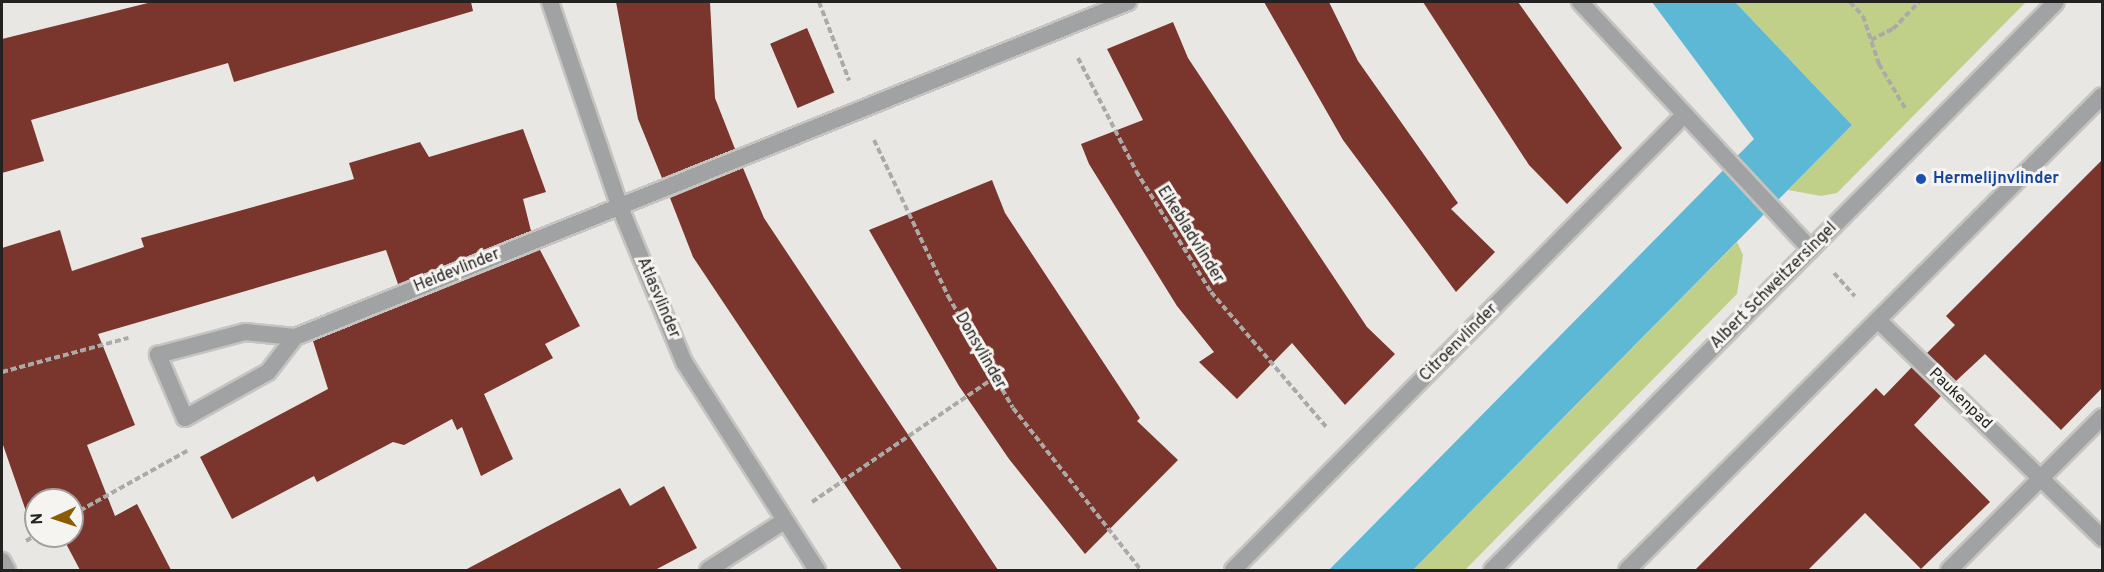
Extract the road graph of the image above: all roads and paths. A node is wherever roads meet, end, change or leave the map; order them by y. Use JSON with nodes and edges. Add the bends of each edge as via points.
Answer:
{"nodes":[{"id":1,"x":550,"y":2,"type":"edge"},
{"id":2,"x":819,"y":2,"type":"edge"},
{"id":3,"x":1128,"y":2,"type":"edge"},
{"id":4,"x":1580,"y":2,"type":"edge"},
{"id":5,"x":1850,"y":2,"type":"edge"},
{"id":6,"x":1919,"y":2,"type":"edge"},
{"id":7,"x":2056,"y":2,"type":"edge"},
{"id":8,"x":1065,"y":28,"type":"junction"},
{"id":9,"x":1871,"y":40,"type":"junction"},
{"id":10,"x":2103,"y":96,"type":"edge"},
{"id":11,"x":860,"y":107,"type":"junction"},
{"id":12,"x":1907,"y":111,"type":"dead end"},
{"id":13,"x":1684,"y":115,"type":"junction"},
{"id":14,"x":619,"y":205,"type":"junction"},
{"id":15,"x":1810,"y":249,"type":"junction"},
{"id":16,"x":1878,"y":320,"type":"junction"},
{"id":17,"x":295,"y":338,"type":"junction"},
{"id":18,"x":158,"y":355,"type":"junction"},
{"id":19,"x":2,"y":372,"type":"edge"},
{"id":20,"x":995,"y":377,"type":"junction"},
{"id":21,"x":2103,"y":417,"type":"edge"},
{"id":22,"x":185,"y":418,"type":"junction"},
{"id":23,"x":1350,"y":453,"type":"junction"},
{"id":24,"x":2041,"y":478,"type":"junction"},
{"id":25,"x":84,"y":508,"type":"edge"},
{"id":26,"x":784,"y":521,"type":"junction"},
{"id":27,"x":2103,"y":538,"type":"edge"},
{"id":28,"x":2,"y":561,"type":"edge"},
{"id":29,"x":7,"y":570,"type":"edge"},
{"id":30,"x":708,"y":570,"type":"edge"},
{"id":31,"x":817,"y":570,"type":"edge"},
{"id":32,"x":1141,"y":570,"type":"edge"},
{"id":33,"x":1233,"y":570,"type":"edge"},
{"id":34,"x":1492,"y":570,"type":"edge"},
{"id":35,"x":1627,"y":570,"type":"edge"},
{"id":36,"x":1949,"y":570,"type":"edge"}],
"edges":[{"from":1,"to":14,"type":"street","name":"Atlasvlinder"},
{"from":2,"to":11,"type":"path","name":"Donsvlinder"},
{"from":3,"to":8,"type":"street"},
{"from":4,"to":13,"type":"street"},
{"from":5,"to":9,"type":"path","via":[[1863,16]]},
{"from":6,"to":9,"type":"path","via":[[1893,29]]},
{"from":7,"to":15,"type":"street","name":"Albert Schweitzersingel"},
{"from":8,"to":11,"type":"street"},
{"from":8,"to":23,"type":"path","name":"Eikebladvlinder","via":[[1136,171],[1212,292]]},
{"from":9,"to":12,"type":"path"},
{"from":10,"to":16,"type":"street"},
{"from":11,"to":14,"type":"street"},
{"from":11,"to":20,"type":"path","name":"Donsvlinder","via":[[897,196]]},
{"from":13,"to":15,"type":"street"},
{"from":13,"to":23,"type":"street","name":"Citroenvlinder"},
{"from":14,"to":17,"type":"street","name":"Heidevlinder"},
{"from":14,"to":26,"type":"street","name":"Atlasvlinder","via":[[684,362]]},
{"from":15,"to":16,"type":"path"},
{"from":15,"to":34,"type":"street","name":"Albert Schweitzersingel"},
{"from":16,"to":24,"type":"street","name":"Paukenpad"},
{"from":16,"to":35,"type":"street"},
{"from":17,"to":18,"type":"street","name":"Heidevlinder","via":[[245,332]]},
{"from":17,"to":22,"type":"street","name":"Heidevlinder","via":[[268,372]]},
{"from":18,"to":19,"type":"path","via":[[149,333]]},
{"from":18,"to":22,"type":"street"},
{"from":20,"to":26,"type":"path"},
{"from":20,"to":32,"type":"path","name":"Donsvlinder","via":[[1013,408]]},
{"from":21,"to":24,"type":"street"},
{"from":22,"to":25,"type":"path","via":[[198,445]]},
{"from":23,"to":33,"type":"street","name":"Citroenvlinder"},
{"from":24,"to":27,"type":"street","name":"Paukenpad"},
{"from":24,"to":36,"type":"street"},
{"from":26,"to":30,"type":"street"},
{"from":26,"to":31,"type":"street","name":"Atlasvlinder"},
{"from":28,"to":29,"type":"street"}]}
